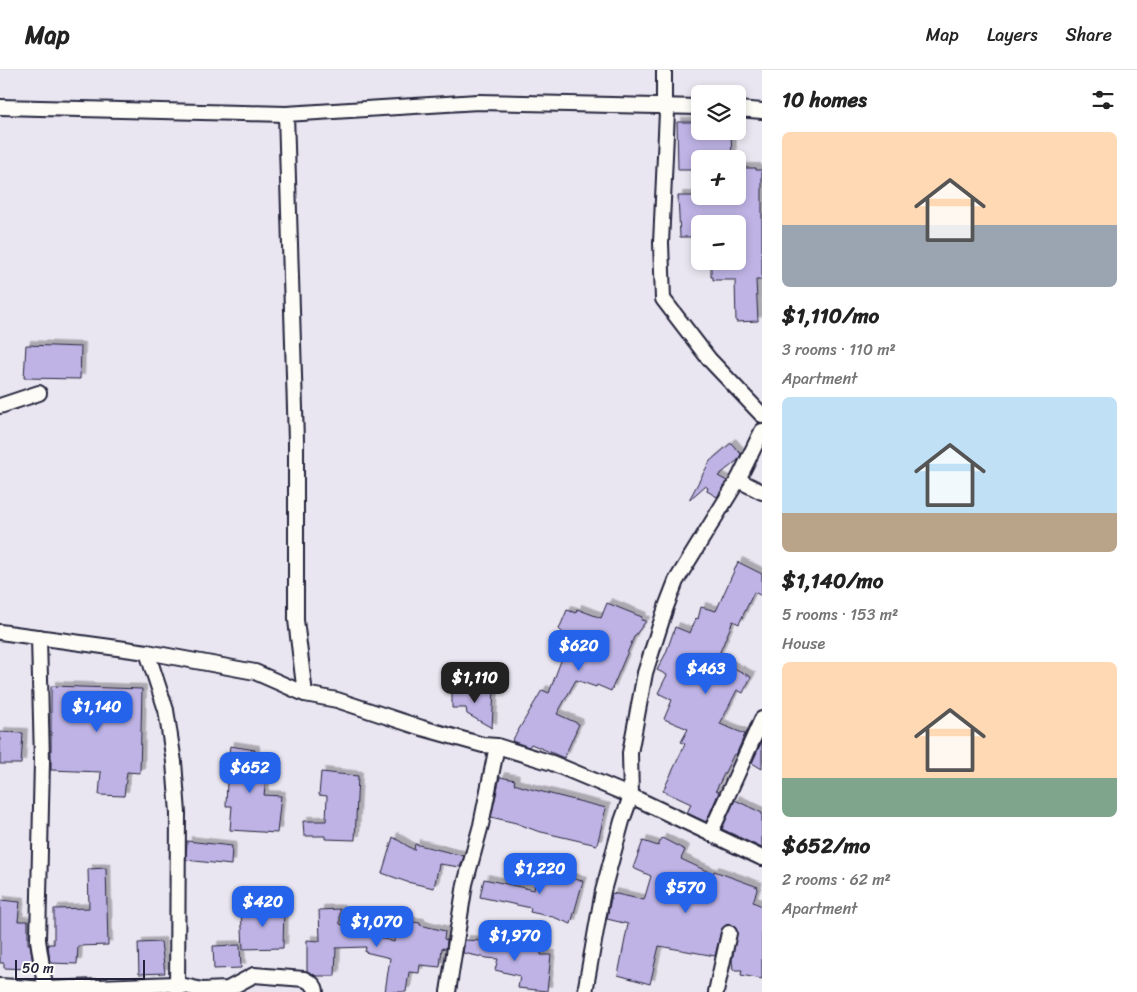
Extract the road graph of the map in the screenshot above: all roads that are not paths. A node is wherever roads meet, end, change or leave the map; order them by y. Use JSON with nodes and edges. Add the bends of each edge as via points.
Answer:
{"nodes":[{"id":1,"x":664,"y":70,"type":"edge"},
{"id":2,"x":664,"y":105,"type":"junction"},
{"id":3,"x":691,"y":106,"type":"edge"},
{"id":4,"x":0,"y":108,"type":"edge"},
{"id":5,"x":746,"y":110,"type":"edge"},
{"id":6,"x":762,"y":111,"type":"edge"},
{"id":7,"x":286,"y":114,"type":"junction"},
{"id":8,"x":39,"y":393,"type":"dead end"},
{"id":9,"x":0,"y":406,"type":"edge"},
{"id":10,"x":762,"y":415,"type":"edge"},
{"id":11,"x":762,"y":431,"type":"edge"},
{"id":12,"x":738,"y":480,"type":"junction"},
{"id":13,"x":762,"y":492,"type":"edge"},
{"id":14,"x":0,"y":632,"type":"edge"},
{"id":15,"x":39,"y":637,"type":"junction"},
{"id":16,"x":147,"y":652,"type":"junction"},
{"id":17,"x":305,"y":694,"type":"junction"},
{"id":18,"x":762,"y":719,"type":"edge"},
{"id":19,"x":497,"y":746,"type":"junction"},
{"id":20,"x":631,"y":796,"type":"junction"},
{"id":21,"x":711,"y":832,"type":"junction"},
{"id":22,"x":762,"y":858,"type":"edge"},
{"id":23,"x":729,"y":933,"type":"dead end"},
{"id":24,"x":0,"y":986,"type":"edge"},
{"id":25,"x":177,"y":988,"type":"edge"},
{"id":26,"x":46,"y":991,"type":"edge"},
{"id":27,"x":316,"y":992,"type":"edge"},
{"id":28,"x":448,"y":992,"type":"edge"},
{"id":29,"x":585,"y":992,"type":"edge"},
{"id":30,"x":716,"y":992,"type":"edge"}],
"edges":[{"from":1,"to":2,"type":"street"},
{"from":2,"to":3,"type":"street"},
{"from":2,"to":7,"type":"street","via":[[478,102]]},
{"from":2,"to":10,"type":"street","via":[[667,112],[662,299],[709,358]]},
{"from":4,"to":7,"type":"street"},
{"from":5,"to":6,"type":"street"},
{"from":7,"to":17,"type":"street","via":[[296,441],[296,620]]},
{"from":8,"to":9,"type":"street"},
{"from":11,"to":12,"type":"street"},
{"from":12,"to":13,"type":"street"},
{"from":12,"to":20,"type":"street","via":[[676,581],[666,607],[645,673],[630,753]]},
{"from":14,"to":15,"type":"street"},
{"from":15,"to":16,"type":"street"},
{"from":15,"to":26,"type":"street","via":[[42,761],[38,940]]},
{"from":16,"to":17,"type":"street","via":[[255,672]]},
{"from":16,"to":25,"type":"street","via":[[166,710],[174,762],[178,813]]},
{"from":17,"to":19,"type":"street","via":[[337,700],[483,745]]},
{"from":18,"to":21,"type":"street"},
{"from":19,"to":20,"type":"street","via":[[552,763]]},
{"from":19,"to":28,"type":"street","via":[[482,825],[465,884]]},
{"from":20,"to":21,"type":"street"},
{"from":20,"to":29,"type":"street","via":[[603,891]]},
{"from":21,"to":22,"type":"street"},
{"from":23,"to":30,"type":"street"},
{"from":24,"to":26,"type":"street"},
{"from":25,"to":26,"type":"street"},
{"from":25,"to":27,"type":"street","via":[[228,989],[254,975],[304,979],[312,983]]}]}
